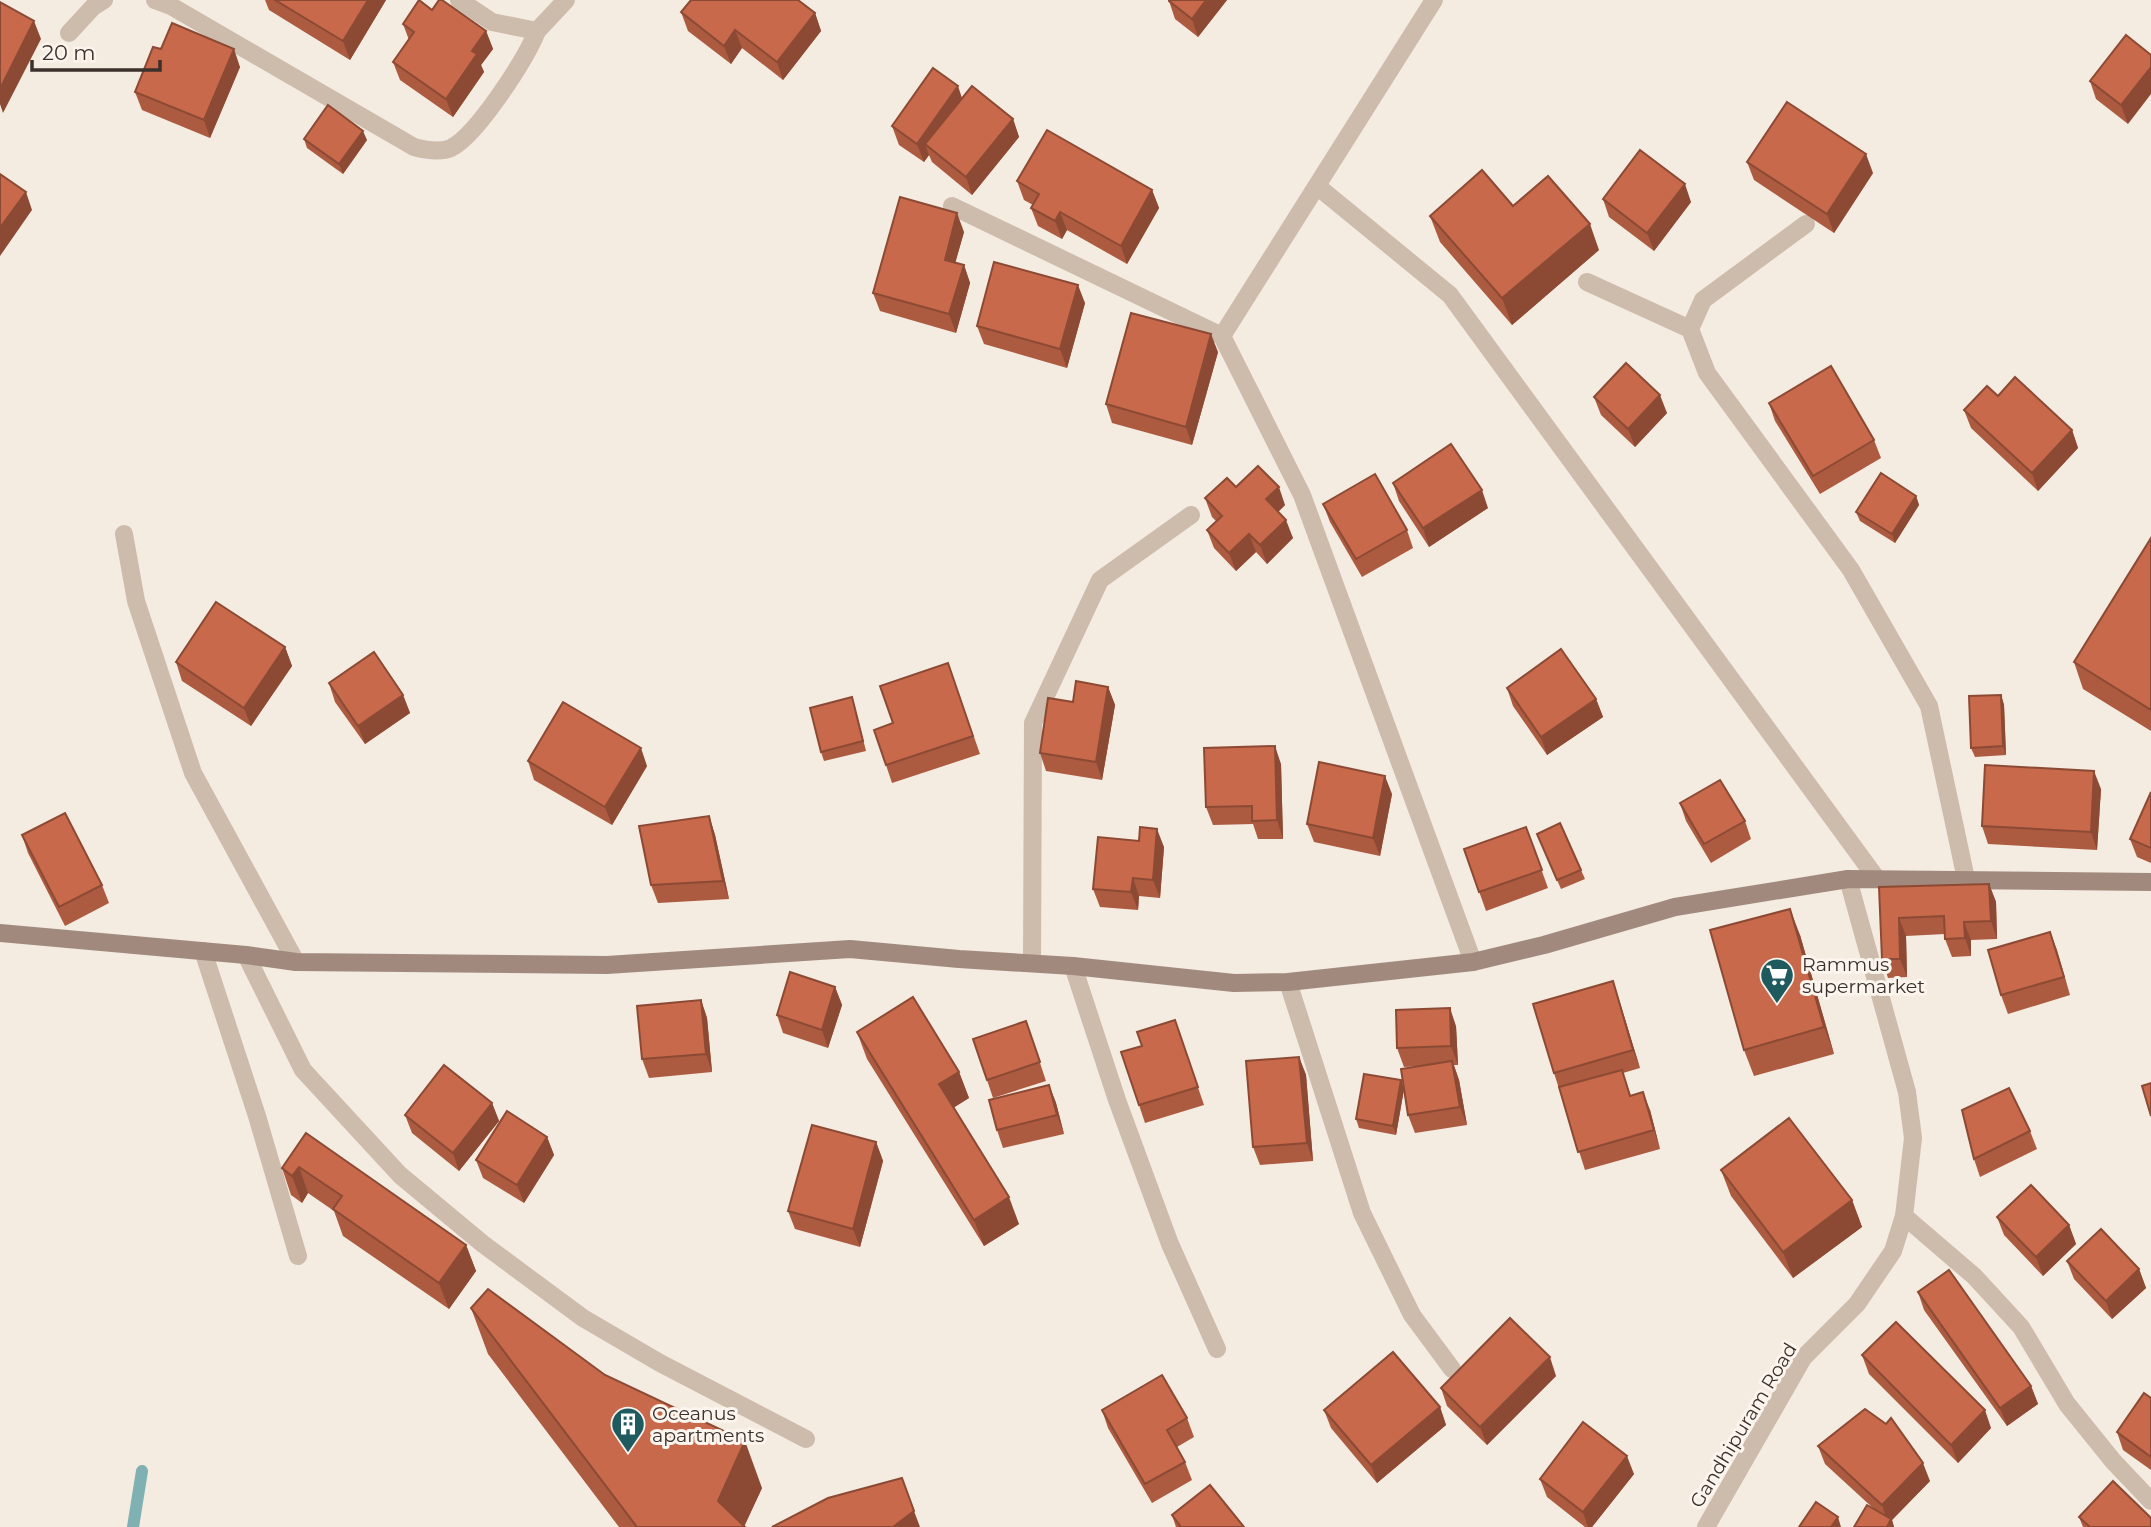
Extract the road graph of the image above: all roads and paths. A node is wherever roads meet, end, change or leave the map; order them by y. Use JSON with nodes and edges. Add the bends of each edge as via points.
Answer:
{"nodes":[{"id":1,"x":104,"y":0,"type":"edge"},
{"id":2,"x":155,"y":0,"type":"edge"},
{"id":3,"x":459,"y":0,"type":"edge"},
{"id":4,"x":566,"y":0,"type":"edge"},
{"id":5,"x":1434,"y":0,"type":"edge"},
{"id":6,"x":537,"y":31,"type":"junction"},
{"id":7,"x":69,"y":33,"type":"dead end"},
{"id":8,"x":1317,"y":186,"type":"junction"},
{"id":9,"x":952,"y":206,"type":"dead end"},
{"id":10,"x":1806,"y":224,"type":"edge"},
{"id":11,"x":1587,"y":282,"type":"dead end"},
{"id":12,"x":1690,"y":329,"type":"junction"},
{"id":13,"x":1222,"y":336,"type":"junction"},
{"id":14,"x":1191,"y":515,"type":"dead end"},
{"id":15,"x":124,"y":534,"type":"dead end"},
{"id":16,"x":1848,"y":879,"type":"junction"},
{"id":17,"x":1877,"y":879,"type":"junction"},
{"id":18,"x":1966,"y":879,"type":"junction"},
{"id":19,"x":2151,"y":882,"type":"edge"},
{"id":20,"x":0,"y":933,"type":"edge"},
{"id":21,"x":203,"y":951,"type":"junction"},
{"id":22,"x":246,"y":955,"type":"junction"},
{"id":23,"x":296,"y":962,"type":"junction"},
{"id":24,"x":1473,"y":962,"type":"junction"},
{"id":25,"x":1032,"y":963,"type":"junction"},
{"id":26,"x":1073,"y":966,"type":"junction"},
{"id":27,"x":1288,"y":982,"type":"junction"},
{"id":28,"x":1904,"y":1216,"type":"junction"},
{"id":29,"x":298,"y":1256,"type":"dead end"},
{"id":30,"x":1217,"y":1349,"type":"dead end"},
{"id":31,"x":1451,"y":1369,"type":"dead end"},
{"id":32,"x":806,"y":1439,"type":"dead end"},
{"id":33,"x":2151,"y":1501,"type":"edge"},
{"id":34,"x":1706,"y":1527,"type":"edge"}],
"edges":[{"from":1,"to":7,"type":"street"},
{"from":2,"to":6,"type":"street","via":[[414,147],[429,151],[449,149],[467,136],[517,70]]},
{"from":3,"to":6,"type":"street","via":[[492,22]]},
{"from":4,"to":6,"type":"street"},
{"from":5,"to":8,"type":"street"},
{"from":8,"to":13,"type":"street"},
{"from":8,"to":17,"type":"street","via":[[1450,295]]},
{"from":9,"to":13,"type":"street"},
{"from":10,"to":12,"type":"street","via":[[1703,300]]},
{"from":11,"to":12,"type":"street"},
{"from":12,"to":18,"type":"street","via":[[1707,373],[1851,570],[1929,706]]},
{"from":13,"to":24,"type":"street","via":[[1302,495]]},
{"from":14,"to":25,"type":"street","via":[[1100,580],[1033,723]]},
{"from":15,"to":23,"type":"street","via":[[136,601],[192,773]]},
{"from":16,"to":17,"type":"main road"},
{"from":16,"to":24,"type":"main road","via":[[1675,907]]},
{"from":16,"to":28,"type":"street","name":"Gandhipuram Road","via":[[1907,1092],[1913,1138]]},
{"from":17,"to":18,"type":"main road"},
{"from":18,"to":19,"type":"main road"},
{"from":20,"to":21,"type":"main road"},
{"from":21,"to":22,"type":"main road"},
{"from":21,"to":29,"type":"street"},
{"from":22,"to":23,"type":"main road"},
{"from":22,"to":32,"type":"street","via":[[303,1070],[400,1175],[583,1318]]},
{"from":23,"to":25,"type":"main road","via":[[607,965],[850,949]]},
{"from":24,"to":27,"type":"main road"},
{"from":25,"to":26,"type":"main road"},
{"from":26,"to":27,"type":"main road","via":[[1234,984]]},
{"from":26,"to":30,"type":"street","via":[[1170,1244]]},
{"from":27,"to":31,"type":"street","via":[[1362,1213],[1412,1315]]},
{"from":28,"to":33,"type":"street","via":[[1975,1276],[2021,1327],[2067,1404]]},
{"from":28,"to":34,"type":"street","name":"Gandhipuram Road","via":[[1893,1251],[1857,1304],[1803,1358]]}]}
